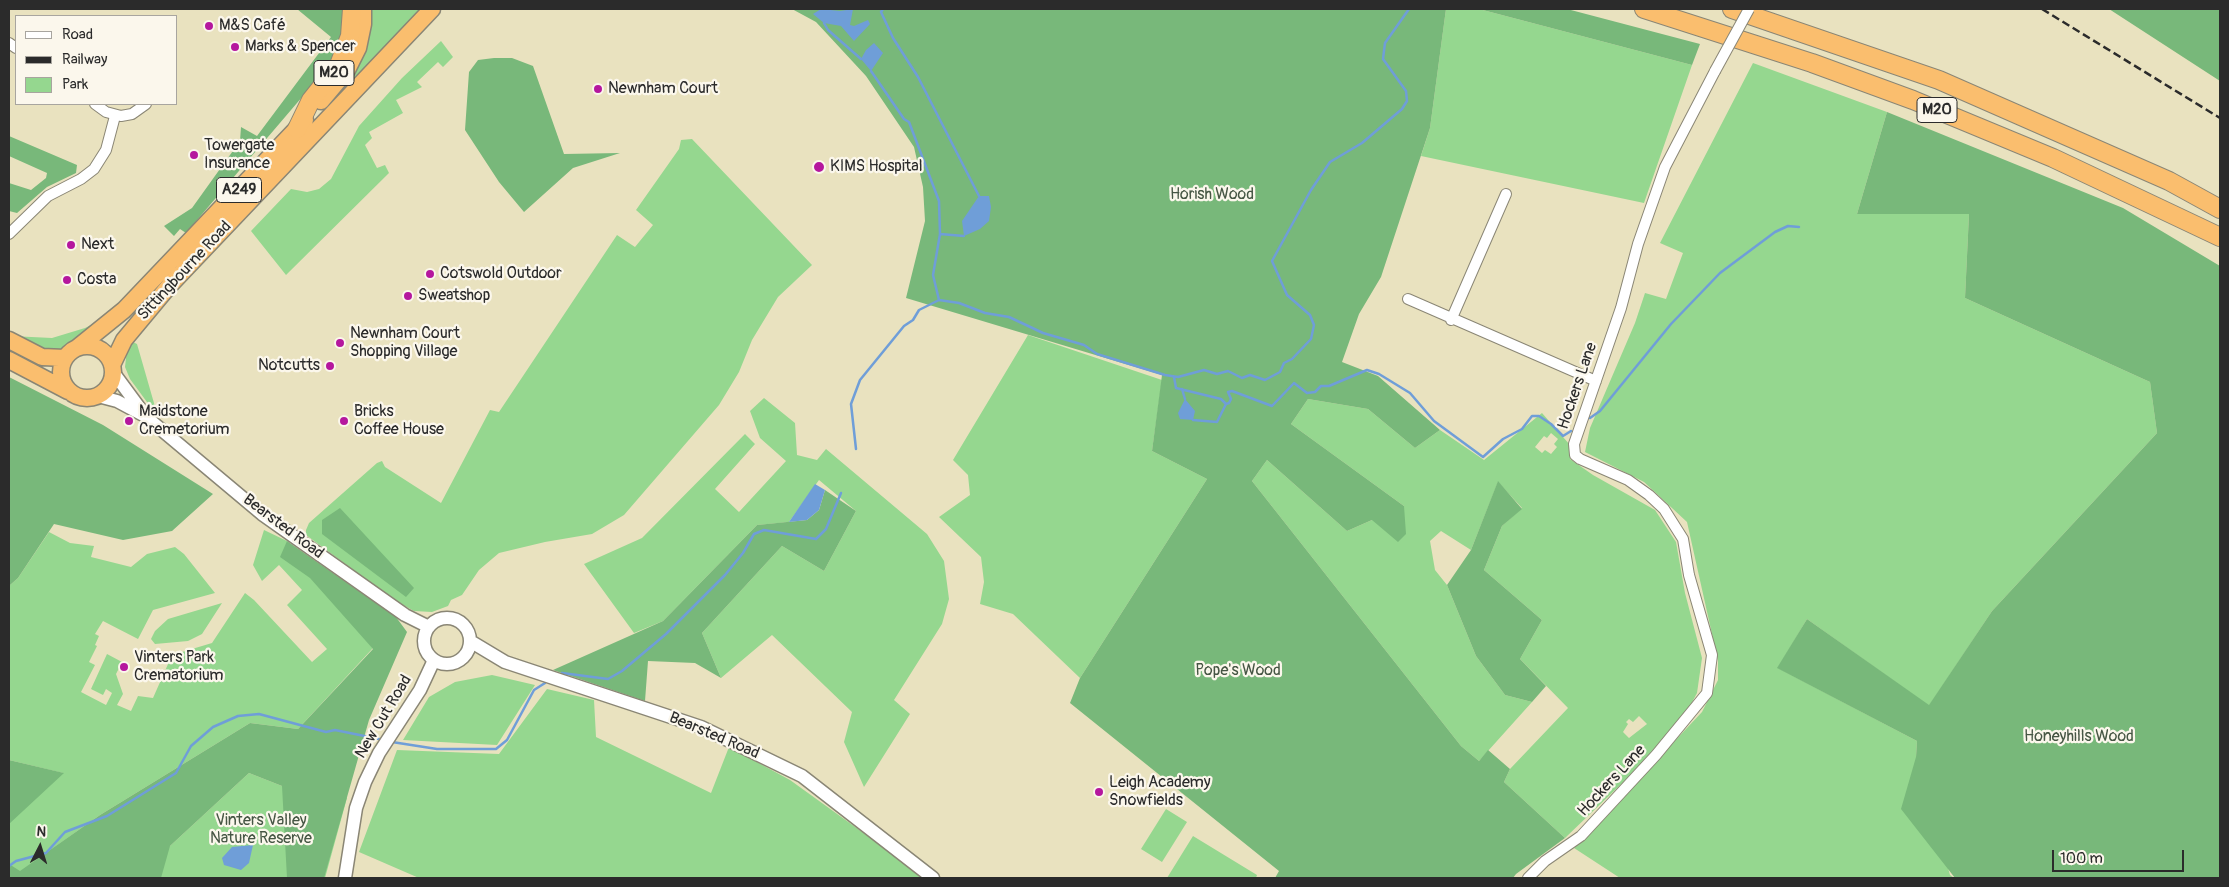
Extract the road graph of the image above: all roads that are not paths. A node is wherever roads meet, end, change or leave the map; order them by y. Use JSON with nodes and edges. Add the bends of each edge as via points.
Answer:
{"nodes":[{"id":1,"x":352,"y":9,"type":"edge"},
{"id":2,"x":363,"y":9,"type":"edge"},
{"id":3,"x":432,"y":9,"type":"edge"},
{"id":4,"x":1644,"y":9,"type":"edge"},
{"id":5,"x":1732,"y":9,"type":"edge"},
{"id":6,"x":1748,"y":9,"type":"edge"},
{"id":7,"x":97,"y":105,"type":"edge"},
{"id":8,"x":145,"y":105,"type":"edge"},
{"id":9,"x":115,"y":116,"type":"junction"},
{"id":10,"x":297,"y":128,"type":"junction"},
{"id":11,"x":1506,"y":194,"type":"dead end"},
{"id":12,"x":2220,"y":209,"type":"edge"},
{"id":13,"x":9,"y":234,"type":"edge"},
{"id":14,"x":2220,"y":237,"type":"edge"},
{"id":15,"x":1408,"y":299,"type":"dead end"},
{"id":16,"x":1451,"y":320,"type":"junction"},
{"id":17,"x":9,"y":340,"type":"edge"},
{"id":18,"x":71,"y":353,"type":"junction"},
{"id":19,"x":9,"y":360,"type":"edge"},
{"id":20,"x":113,"y":368,"type":"junction"},
{"id":21,"x":1596,"y":381,"type":"junction"},
{"id":22,"x":68,"y":391,"type":"junction"},
{"id":23,"x":98,"y":396,"type":"junction"},
{"id":24,"x":145,"y":416,"type":"junction"},
{"id":25,"x":429,"y":627,"type":"junction"},
{"id":26,"x":470,"y":641,"type":"junction"},
{"id":27,"x":434,"y":660,"type":"junction"},
{"id":28,"x":344,"y":878,"type":"edge"},
{"id":29,"x":933,"y":878,"type":"edge"},
{"id":30,"x":1528,"y":878,"type":"edge"}],
"edges":[{"from":1,"to":10,"type":"highway","number":"M20","via":[[350,36],[339,65],[311,100]]},
{"from":2,"to":10,"type":"highway","name":"Sittingbourne Road","number":"A249","via":[[358,48],[346,70]]},
{"from":3,"to":20,"type":"highway","name":"Sittingbourne Road","number":"A249","via":[[169,286],[124,340]]},
{"from":4,"to":14,"type":"highway","number":"M20","via":[[1812,63],[1913,100],[2053,158]]},
{"from":5,"to":12,"type":"highway","number":"M20","via":[[1939,80],[2169,181]]},
{"from":6,"to":21,"type":"street","name":"Hockers Lane","bridge":true,"via":[[1666,167],[1638,244],[1621,308]]},
{"from":7,"to":9,"type":"street"},
{"from":8,"to":9,"type":"street","via":[[132,114]]},
{"from":9,"to":13,"type":"street","via":[[106,150],[94,169],[82,179],[48,196]]},
{"from":10,"to":18,"type":"highway","name":"Sittingbourne Road","number":"A249","via":[[124,310]]},
{"from":11,"to":16,"type":"street"},
{"from":15,"to":16,"type":"street"},
{"from":16,"to":21,"type":"street"},
{"from":17,"to":18,"type":"highway","via":[[42,357]]},
{"from":18,"to":20,"type":"highway","via":[[98,349],[107,356]]},
{"from":18,"to":22,"type":"highway","via":[[60,374]]},
{"from":19,"to":22,"type":"highway"},
{"from":20,"to":23,"type":"highway","via":[[109,385]]},
{"from":20,"to":24,"type":"street","name":"Bearsted Road"},
{"from":21,"to":30,"type":"street","name":"Hockers Lane","via":[[1574,444],[1576,455],[1593,466],[1628,480],[1649,495],[1664,509],[1683,539],[1689,575],[1712,655],[1707,693],[1656,755],[1581,836],[1545,861]]},
{"from":22,"to":23,"type":"highway","via":[[80,396]]},
{"from":23,"to":24,"type":"street","name":"Bearsted Road","via":[[117,401]]},
{"from":24,"to":25,"type":"street","name":"Bearsted Road","via":[[262,514],[405,615]]},
{"from":25,"to":26,"type":"street","via":[[440,620],[453,619],[465,627]]},
{"from":25,"to":27,"type":"street","via":[[424,644]]},
{"from":26,"to":27,"type":"street","via":[[466,654],[455,663]]},
{"from":26,"to":29,"type":"street","name":"Bearsted Road","via":[[505,662],[701,727],[802,776]]},
{"from":27,"to":28,"type":"street","name":"New Cut Road","via":[[420,690],[379,753],[365,782],[356,808]]}]}
